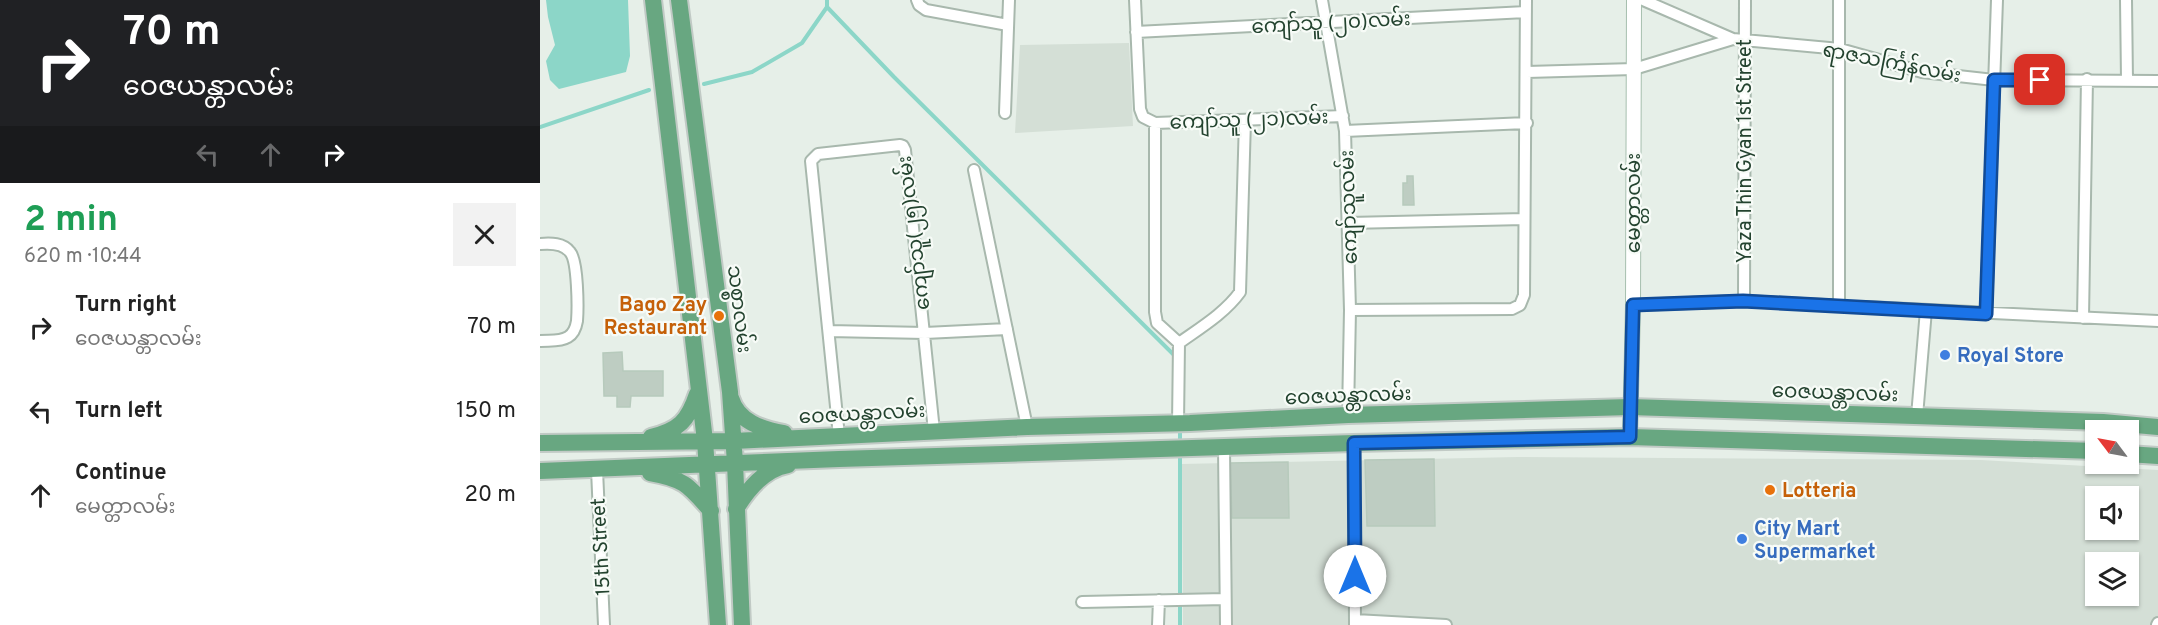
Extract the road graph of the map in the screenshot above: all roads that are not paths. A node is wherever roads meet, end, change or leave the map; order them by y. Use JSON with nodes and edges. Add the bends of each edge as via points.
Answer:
{"nodes":[{"id":1,"x":653,"y":0,"type":"edge"},
{"id":2,"x":679,"y":0,"type":"edge"},
{"id":3,"x":917,"y":0,"type":"edge"},
{"id":4,"x":1009,"y":0,"type":"edge"},
{"id":5,"x":1135,"y":0,"type":"edge"},
{"id":6,"x":1322,"y":0,"type":"edge"},
{"id":7,"x":1526,"y":0,"type":"edge"},
{"id":8,"x":1634,"y":0,"type":"edge"},
{"id":9,"x":1643,"y":0,"type":"edge"},
{"id":10,"x":1745,"y":0,"type":"edge"},
{"id":11,"x":1839,"y":0,"type":"edge"},
{"id":12,"x":1997,"y":0,"type":"edge"},
{"id":13,"x":2126,"y":0,"type":"edge"},
{"id":14,"x":1526,"y":12,"type":"junction"},
{"id":15,"x":1327,"y":23,"type":"junction"},
{"id":16,"x":1008,"y":25,"type":"junction"},
{"id":17,"x":1136,"y":32,"type":"junction"},
{"id":18,"x":1739,"y":40,"type":"junction"},
{"id":19,"x":1840,"y":49,"type":"junction"},
{"id":20,"x":1634,"y":69,"type":"junction"},
{"id":21,"x":1527,"y":72,"type":"junction"},
{"id":22,"x":2086,"y":79,"type":"junction"},
{"id":23,"x":1994,"y":80,"type":"junction"},
{"id":24,"x":2127,"y":80,"type":"junction"},
{"id":25,"x":2158,"y":81,"type":"edge"},
{"id":26,"x":1005,"y":113,"type":"dead end"},
{"id":27,"x":1343,"y":116,"type":"junction"},
{"id":28,"x":1245,"y":120,"type":"junction"},
{"id":29,"x":1155,"y":123,"type":"junction"},
{"id":30,"x":1527,"y":123,"type":"junction"},
{"id":31,"x":1345,"y":131,"type":"junction"},
{"id":32,"x":974,"y":170,"type":"dead end"},
{"id":33,"x":1524,"y":219,"type":"junction"},
{"id":34,"x":1349,"y":223,"type":"junction"},
{"id":35,"x":540,"y":244,"type":"edge"},
{"id":36,"x":1743,"y":301,"type":"junction"},
{"id":37,"x":1633,"y":305,"type":"junction"},
{"id":38,"x":1839,"y":306,"type":"junction"},
{"id":39,"x":1350,"y":310,"type":"junction"},
{"id":40,"x":1926,"y":310,"type":"junction"},
{"id":41,"x":1986,"y":314,"type":"junction"},
{"id":42,"x":2083,"y":318,"type":"junction"},
{"id":43,"x":2158,"y":321,"type":"edge"},
{"id":44,"x":1007,"y":329,"type":"junction"},
{"id":45,"x":829,"y":331,"type":"junction"},
{"id":46,"x":925,"y":333,"type":"junction"},
{"id":47,"x":540,"y":341,"type":"edge"},
{"id":48,"x":1179,"y":343,"type":"junction"},
{"id":49,"x":699,"y":388,"type":"junction"},
{"id":50,"x":730,"y":392,"type":"junction"},
{"id":51,"x":1630,"y":407,"type":"junction"},
{"id":52,"x":1348,"y":415,"type":"junction"},
{"id":53,"x":1917,"y":416,"type":"junction"},
{"id":54,"x":1178,"y":424,"type":"junction"},
{"id":55,"x":2085,"y":425,"type":"edge"},
{"id":56,"x":1076,"y":426,"type":"junction"},
{"id":57,"x":1027,"y":427,"type":"junction"},
{"id":58,"x":2139,"y":427,"type":"edge"},
{"id":59,"x":2158,"y":427,"type":"edge"},
{"id":60,"x":934,"y":431,"type":"junction"},
{"id":61,"x":839,"y":436,"type":"junction"},
{"id":62,"x":805,"y":437,"type":"junction"},
{"id":63,"x":1630,"y":437,"type":"junction"},
{"id":64,"x":705,"y":441,"type":"junction"},
{"id":65,"x":734,"y":441,"type":"junction"},
{"id":66,"x":540,"y":443,"type":"edge"},
{"id":67,"x":1354,"y":443,"type":"junction"},
{"id":68,"x":618,"y":444,"type":"junction"},
{"id":69,"x":1224,"y":448,"type":"junction"},
{"id":70,"x":2085,"y":451,"type":"edge"},
{"id":71,"x":1076,"y":452,"type":"junction"},
{"id":72,"x":2139,"y":455,"type":"edge"},
{"id":73,"x":2158,"y":456,"type":"edge"},
{"id":74,"x":807,"y":461,"type":"junction"},
{"id":75,"x":735,"y":463,"type":"junction"},
{"id":76,"x":708,"y":464,"type":"junction"},
{"id":77,"x":623,"y":469,"type":"junction"},
{"id":78,"x":597,"y":470,"type":"junction"},
{"id":79,"x":540,"y":471,"type":"edge"},
{"id":80,"x":736,"y":510,"type":"junction"},
{"id":81,"x":711,"y":511,"type":"junction"},
{"id":82,"x":1225,"y":598,"type":"junction"},
{"id":83,"x":1159,"y":600,"type":"junction"},
{"id":84,"x":1082,"y":602,"type":"dead end"},
{"id":85,"x":1355,"y":622,"type":"edge"},
{"id":86,"x":604,"y":625,"type":"edge"},
{"id":87,"x":718,"y":625,"type":"edge"},
{"id":88,"x":742,"y":625,"type":"edge"},
{"id":89,"x":1158,"y":625,"type":"edge"},
{"id":90,"x":1226,"y":625,"type":"edge"},
{"id":91,"x":1446,"y":625,"type":"edge"}],
"edges":[{"from":1,"to":49,"type":"main road"},
{"from":2,"to":50,"type":"main road","name":"သစ္စာလမ်း"},
{"from":3,"to":16,"type":"street","via":[[926,10]]},
{"from":4,"to":16,"type":"street"},
{"from":5,"to":17,"type":"street"},
{"from":6,"to":15,"type":"street","name":"ကျော်သူလမ်း"},
{"from":7,"to":14,"type":"street"},
{"from":8,"to":20,"type":"main road","name":"မေတ္တာလမ်း"},
{"from":9,"to":18,"type":"street"},
{"from":10,"to":18,"type":"street","name":"Yaza Thin Gyan 1st Street"},
{"from":11,"to":19,"type":"street"},
{"from":12,"to":23,"type":"street"},
{"from":13,"to":24,"type":"street"},
{"from":14,"to":15,"type":"street","name":"ကျော်သူ (၂၀)လမ်း"},
{"from":14,"to":21,"type":"street"},
{"from":15,"to":17,"type":"street","name":"ကျော်သူ (၂၀)လမ်း"},
{"from":15,"to":27,"type":"street","name":"ကျော်သူလမ်း"},
{"from":16,"to":26,"type":"street"},
{"from":17,"to":29,"type":"street","via":[[1140,109],[1143,117]]},
{"from":18,"to":19,"type":"street","name":"ရာဇသင်္ကြန်လမ်း"},
{"from":18,"to":20,"type":"street"},
{"from":18,"to":36,"type":"street","name":"Yaza Thin Gyan 1st Street"},
{"from":19,"to":23,"type":"street","name":"ရာဇသင်္ကြန်လမ်း","via":[[1922,72]]},
{"from":19,"to":38,"type":"street"},
{"from":20,"to":21,"type":"street"},
{"from":20,"to":37,"type":"main road","name":"မေတ္တာလမ်း"},
{"from":21,"to":30,"type":"street"},
{"from":22,"to":23,"type":"street","name":"ရာဇသင်္ကြန်လမ်း"},
{"from":22,"to":24,"type":"street","name":"ရာဇသင်္ကြန်လမ်း"},
{"from":22,"to":42,"type":"street"},
{"from":23,"to":41,"type":"street"},
{"from":24,"to":25,"type":"street","name":"ရာဇသင်္ကြန်လမ်း"},
{"from":27,"to":28,"type":"street","name":"ကျော်သူ (၂၁)လမ်း"},
{"from":27,"to":31,"type":"street","name":"ကျော်သူလမ်း"},
{"from":28,"to":29,"type":"street","name":"ကျော်သူ (၂၁)လမ်း"},
{"from":28,"to":48,"type":"street","via":[[1240,292]]},
{"from":29,"to":48,"type":"street","via":[[1155,312],[1157,323]]},
{"from":30,"to":31,"type":"street","name":"ကျော်သူ (၂၁)လမ်း"},
{"from":30,"to":33,"type":"street"},
{"from":31,"to":34,"type":"street","name":"ကျော်သူလမ်း"},
{"from":32,"to":44,"type":"street"},
{"from":33,"to":34,"type":"street"},
{"from":33,"to":39,"type":"street","via":[[1524,295],[1520,305],[1512,309]]},
{"from":34,"to":39,"type":"street","name":"ကျော်သူလမ်း"},
{"from":35,"to":47,"type":"street","via":[[563,246],[576,262],[577,322],[567,338]]},
{"from":36,"to":37,"type":"street"},
{"from":36,"to":38,"type":"street"},
{"from":37,"to":51,"type":"main road","name":"မေတ္တာလမ်း"},
{"from":38,"to":40,"type":"street"},
{"from":39,"to":52,"type":"street","name":"ကျော်သူလမ်း"},
{"from":40,"to":41,"type":"street"},
{"from":40,"to":53,"type":"street"},
{"from":41,"to":42,"type":"street"},
{"from":42,"to":43,"type":"street"},
{"from":44,"to":46,"type":"street"},
{"from":44,"to":57,"type":"street"},
{"from":45,"to":46,"type":"street","name":"ကျော်သူ(၂၅)လမ်း"},
{"from":45,"to":46,"type":"street","name":"ကျော်သူ(၂၅)လမ်း","via":[[811,161],[818,154],[900,145],[905,150]]},
{"from":45,"to":61,"type":"street","name":"ကျော်သူ(၂၅)လမ်း"},
{"from":46,"to":60,"type":"street","name":"ကျော်သူ(၂၅)လမ်း"},
{"from":48,"to":54,"type":"street"},
{"from":49,"to":64,"type":"main road"},
{"from":49,"to":68,"type":"main road","via":[[691,413],[683,422],[666,433]]},
{"from":50,"to":62,"type":"main road","via":[[733,405],[748,422]]},
{"from":50,"to":65,"type":"main road","name":"သစ္စာလမ်း"},
{"from":51,"to":52,"type":"main road","name":"ဝေဇယန္တာလမ်း"},
{"from":51,"to":53,"type":"main road","name":"ဝေဇယန္တာလမ်း"},
{"from":51,"to":63,"type":"main road","name":"မေတ္တာလမ်း"},
{"from":52,"to":54,"type":"main road","name":"ဝေဇယန္တာလမ်း"},
{"from":53,"to":55,"type":"main road","name":"ဝေဇယန္တာလမ်း"},
{"from":54,"to":56,"type":"main road","name":"ဝေဇယန္တာလမ်း"},
{"from":56,"to":57,"type":"main road","name":"ဝေဇယန္တာလမ်း"},
{"from":56,"to":71,"type":"main road"},
{"from":57,"to":60,"type":"main road","name":"ဝေဇယန္တာလမ်း"},
{"from":58,"to":59,"type":"main road","name":"ဝေဇယန္တာလမ်း"},
{"from":60,"to":61,"type":"main road","name":"ဝေဇယန္တာလမ်း"},
{"from":61,"to":62,"type":"main road","name":"ဝေဇယန္တာလမ်း"},
{"from":62,"to":65,"type":"main road","name":"ဝေဇယန္တာလမ်း"},
{"from":63,"to":67,"type":"main road"},
{"from":63,"to":70,"type":"main road"},
{"from":64,"to":65,"type":"main road","name":"ဝေဇယန္တာလမ်း"},
{"from":64,"to":68,"type":"main road","name":"ဝေဇယန္တာလမ်း"},
{"from":64,"to":76,"type":"main road"},
{"from":65,"to":75,"type":"main road","name":"သစ္စာလမ်း"},
{"from":66,"to":68,"type":"main road","name":"ဝေဇယန္တာလမ်း"},
{"from":67,"to":69,"type":"main road"},
{"from":67,"to":85,"type":"street"},
{"from":69,"to":71,"type":"main road"},
{"from":69,"to":82,"type":"street"},
{"from":71,"to":74,"type":"main road"},
{"from":72,"to":73,"type":"main road"},
{"from":74,"to":75,"type":"main road"},
{"from":74,"to":80,"type":"main road","via":[[779,466],[762,477]]},
{"from":75,"to":76,"type":"main road"},
{"from":75,"to":80,"type":"main road","name":"သစ္စာလမ်း"},
{"from":76,"to":77,"type":"main road"},
{"from":76,"to":81,"type":"main road"},
{"from":77,"to":78,"type":"main road"},
{"from":77,"to":81,"type":"main road","via":[[681,480]]},
{"from":78,"to":79,"type":"main road"},
{"from":78,"to":86,"type":"street","name":"15th Street"},
{"from":80,"to":88,"type":"main road","name":"သစ္စာလမ်း"},
{"from":81,"to":87,"type":"main road"},
{"from":82,"to":83,"type":"street"},
{"from":82,"to":90,"type":"street"},
{"from":83,"to":84,"type":"street"},
{"from":83,"to":89,"type":"street"},
{"from":85,"to":91,"type":"street"}]}
